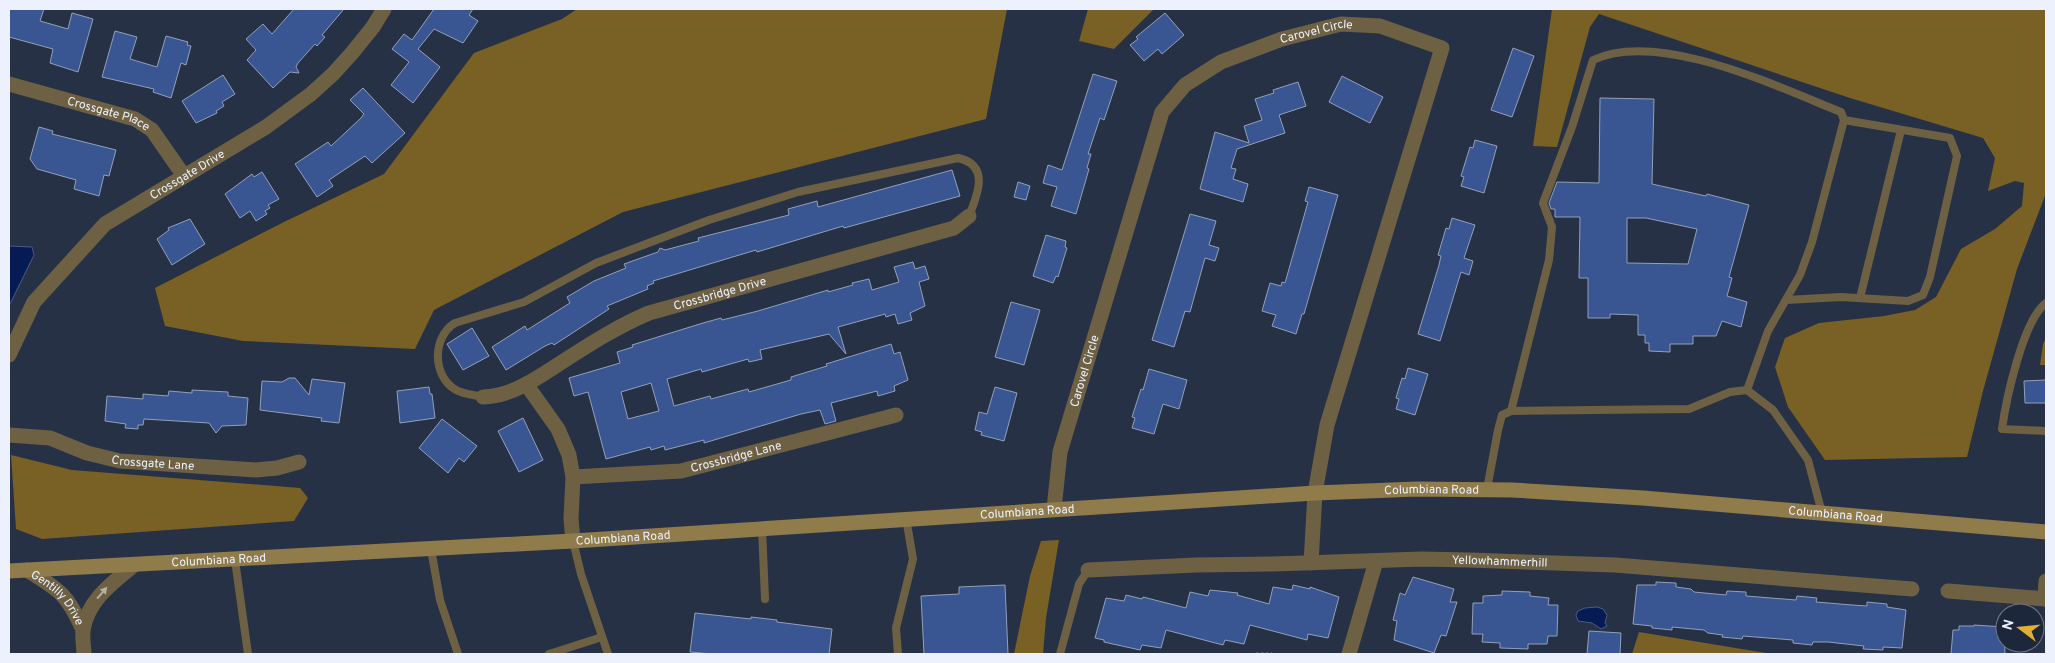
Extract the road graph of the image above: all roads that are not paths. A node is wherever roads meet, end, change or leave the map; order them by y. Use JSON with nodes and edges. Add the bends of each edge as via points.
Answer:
{"nodes":[{"id":1,"x":384,"y":9,"type":"edge"},
{"id":2,"x":9,"y":84,"type":"edge"},
{"id":3,"x":1844,"y":120,"type":"junction"},
{"id":4,"x":1901,"y":130,"type":"junction"},
{"id":5,"x":184,"y":176,"type":"junction"},
{"id":6,"x":968,"y":216,"type":"joint"},
{"id":7,"x":1860,"y":298,"type":"junction"},
{"id":8,"x":1786,"y":300,"type":"junction"},
{"id":9,"x":2046,"y":303,"type":"edge"},
{"id":10,"x":9,"y":355,"type":"edge"},
{"id":11,"x":526,"y":384,"type":"junction"},
{"id":12,"x":1747,"y":390,"type":"junction"},
{"id":13,"x":483,"y":397,"type":"joint"},
{"id":14,"x":1511,"y":411,"type":"junction"},
{"id":15,"x":896,"y":415,"type":"dead end"},
{"id":16,"x":2046,"y":430,"type":"edge"},
{"id":17,"x":9,"y":434,"type":"edge"},
{"id":18,"x":299,"y":462,"type":"dead end"},
{"id":19,"x":573,"y":477,"type":"junction"},
{"id":20,"x":1487,"y":489,"type":"junction"},
{"id":21,"x":1316,"y":493,"type":"junction"},
{"id":22,"x":1054,"y":509,"type":"junction"},
{"id":23,"x":1823,"y":514,"type":"junction"},
{"id":24,"x":906,"y":518,"type":"junction"},
{"id":25,"x":762,"y":527,"type":"junction"},
{"id":26,"x":2046,"y":532,"type":"edge"},
{"id":27,"x":573,"y":541,"type":"junction"},
{"id":28,"x":431,"y":549,"type":"junction"},
{"id":29,"x":236,"y":560,"type":"junction"},
{"id":30,"x":1376,"y":561,"type":"junction"},
{"id":31,"x":1311,"y":563,"type":"junction"},
{"id":32,"x":134,"y":565,"type":"junction"},
{"id":33,"x":27,"y":570,"type":"junction"},
{"id":34,"x":1088,"y":570,"type":"joint"},
{"id":35,"x":9,"y":571,"type":"edge"},
{"id":36,"x":2046,"y":581,"type":"edge"},
{"id":37,"x":1912,"y":589,"type":"dead end"},
{"id":38,"x":1948,"y":591,"type":"dead end"},
{"id":39,"x":765,"y":599,"type":"dead end"},
{"id":40,"x":2046,"y":599,"type":"edge"},
{"id":41,"x":83,"y":630,"type":"junction"},
{"id":42,"x":602,"y":637,"type":"junction"},
{"id":43,"x":84,"y":654,"type":"edge"},
{"id":44,"x":248,"y":654,"type":"edge"},
{"id":45,"x":458,"y":654,"type":"edge"},
{"id":46,"x":549,"y":654,"type":"edge"},
{"id":47,"x":608,"y":654,"type":"edge"},
{"id":48,"x":898,"y":654,"type":"edge"},
{"id":49,"x":1060,"y":654,"type":"edge"},
{"id":50,"x":1349,"y":654,"type":"edge"}],
"edges":[{"from":1,"to":5,"type":"street","name":"Crossgate Drive","via":[[352,53],[310,94],[266,126]]},
{"from":2,"to":5,"type":"street","name":"Crossgate Place","via":[[135,119],[152,130]]},
{"from":3,"to":4,"type":"lane"},
{"from":3,"to":8,"type":"lane","via":[[1812,242],[1800,275]]},
{"from":3,"to":14,"type":"lane","via":[[1841,112],[1688,57],[1620,51],[1593,60],[1572,128],[1543,203],[1552,227],[1549,260]]},
{"from":4,"to":7,"type":"lane"},
{"from":4,"to":7,"type":"lane","via":[[1950,138],[1957,156],[1930,277],[1923,295],[1908,301]]},
{"from":5,"to":10,"type":"street","name":"Crossgate Drive","via":[[105,224],[34,302]]},
{"from":6,"to":11,"type":"street","name":"Crossbridge Drive","via":[[954,228],[649,313],[625,323]]},
{"from":6,"to":13,"type":"lane","via":[[976,200],[979,174],[970,161],[958,158],[798,192],[664,236],[596,263],[524,302],[446,328],[439,343],[438,356],[445,379],[457,390]]},
{"from":7,"to":8,"type":"lane"},
{"from":8,"to":12,"type":"lane","via":[[1768,331]]},
{"from":9,"to":16,"type":"lane","via":[[2039,308],[2020,352],[2007,396],[2002,429]]},
{"from":11,"to":13,"type":"street","name":"Crossbridge Drive","via":[[496,396]]},
{"from":11,"to":19,"type":"street","via":[[558,429]]},
{"from":12,"to":14,"type":"lane","via":[[1730,392],[1689,409]]},
{"from":12,"to":23,"type":"lane","via":[[1773,410],[1808,460]]},
{"from":14,"to":20,"type":"lane","via":[[1502,415]]},
{"from":15,"to":19,"type":"street","name":"Crossbridge Lane","via":[[681,471]]},
{"from":17,"to":18,"type":"street","name":"Crossgate Lane","via":[[50,438],[87,453],[120,461],[256,470]]},
{"from":19,"to":27,"type":"street"},
{"from":20,"to":21,"type":"main road","name":"Columbiana Road"},
{"from":20,"to":23,"type":"main road","name":"Columbiana Road","via":[[1643,498]]},
{"from":21,"to":22,"type":"main road","name":"Columbiana Road"},
{"from":21,"to":22,"type":"street","name":"Carovel Circle","via":[[1327,425],[1442,48],[1380,26],[1341,24],[1282,39],[1222,62],[1185,85],[1162,112],[1060,452]]},
{"from":21,"to":31,"type":"street"},
{"from":22,"to":24,"type":"main road","name":"Columbiana Road"},
{"from":23,"to":26,"type":"main road","name":"Columbiana Road"},
{"from":24,"to":25,"type":"main road","name":"Columbiana Road"},
{"from":24,"to":48,"type":"lane","via":[[913,559],[896,628]]},
{"from":25,"to":27,"type":"main road","name":"Columbiana Road"},
{"from":25,"to":39,"type":"lane"},
{"from":27,"to":28,"type":"main road","name":"Columbiana Road"},
{"from":27,"to":42,"type":"lane"},
{"from":28,"to":29,"type":"main road","name":"Columbiana Road"},
{"from":28,"to":45,"type":"lane","via":[[440,600]]},
{"from":29,"to":32,"type":"main road","name":"Columbiana Road"},
{"from":29,"to":44,"type":"lane"},
{"from":30,"to":31,"type":"street","name":"Yellowhammerhill"},
{"from":30,"to":37,"type":"street","name":"Yellowhammerhill","via":[[1422,559],[1615,565]]},
{"from":30,"to":50,"type":"street"},
{"from":31,"to":34,"type":"street","name":"Yellowhammerhill"},
{"from":32,"to":33,"type":"main road","name":"Columbiana Road"},
{"from":41,"to":32,"type":"street","name":"Gentilly Drive","one_way":true,"via":[[89,611],[102,592]]},
{"from":33,"to":35,"type":"main road","name":"Columbiana Road"},
{"from":33,"to":41,"type":"street","name":"Gentilly Drive","via":[[58,588],[74,609]]},
{"from":34,"to":49,"type":"lane","via":[[1079,584]]},
{"from":36,"to":40,"type":"street"},
{"from":38,"to":40,"type":"street"},
{"from":41,"to":43,"type":"street","name":"Gentilly Drive"},
{"from":42,"to":46,"type":"lane"},
{"from":42,"to":47,"type":"lane"}]}
